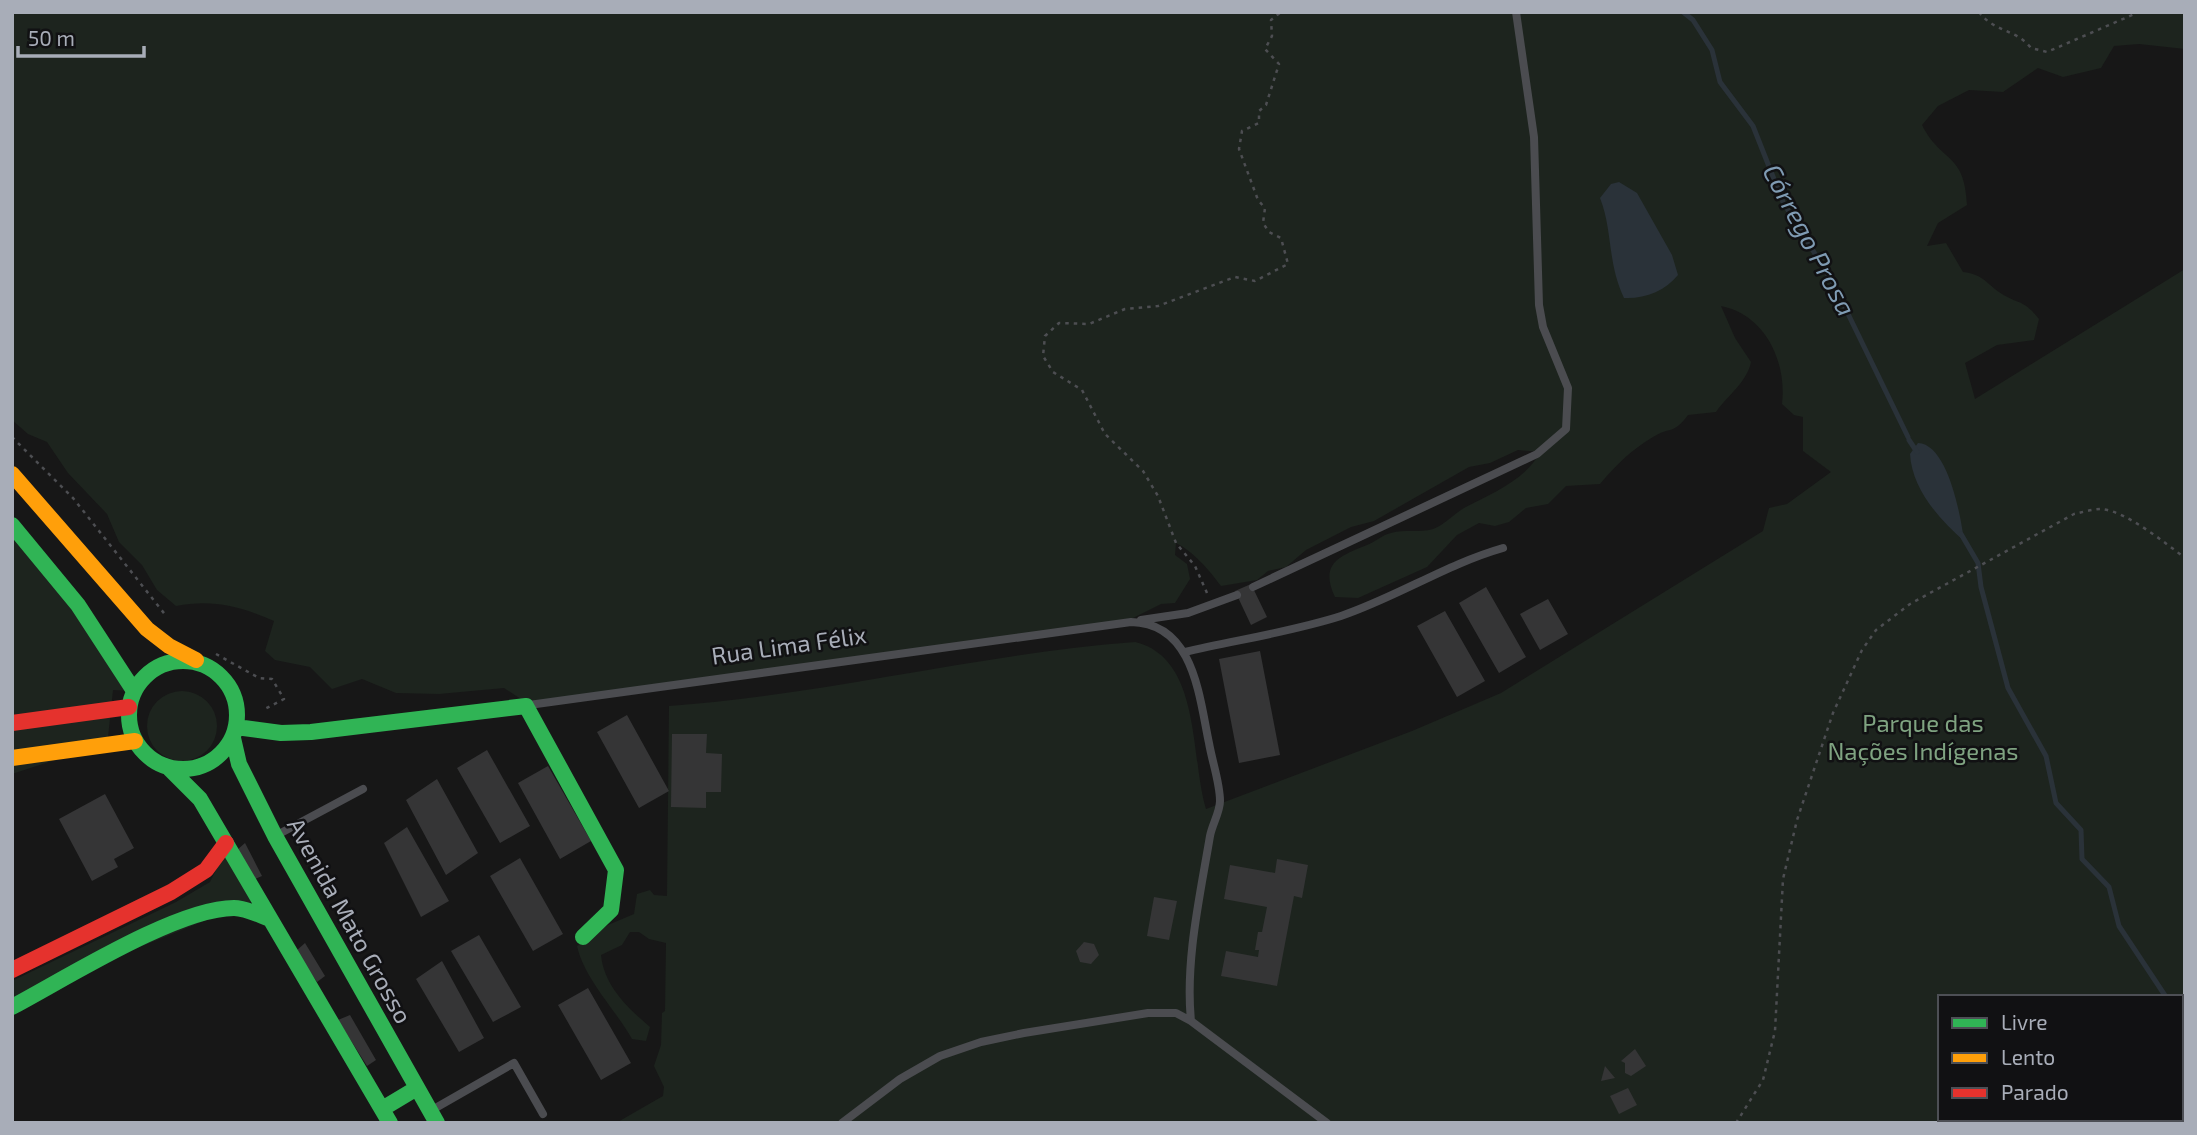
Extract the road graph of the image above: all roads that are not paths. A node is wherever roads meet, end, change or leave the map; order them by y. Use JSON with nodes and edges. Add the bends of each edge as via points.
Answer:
{"nodes":[{"id":1,"x":1516,"y":12,"type":"edge"},
{"id":2,"x":12,"y":474,"type":"edge"},
{"id":3,"x":12,"y":525,"type":"edge"},
{"id":4,"x":1503,"y":548,"type":"dead end"},
{"id":5,"x":1253,"y":587,"type":"dead end"},
{"id":6,"x":1237,"y":595,"type":"dead end"},
{"id":7,"x":1131,"y":622,"type":"junction"},
{"id":8,"x":1185,"y":652,"type":"junction"},
{"id":9,"x":207,"y":658,"type":"junction"},
{"id":10,"x":132,"y":699,"type":"junction"},
{"id":11,"x":526,"y":706,"type":"junction"},
{"id":12,"x":12,"y":723,"type":"edge"},
{"id":13,"x":235,"y":733,"type":"junction"},
{"id":14,"x":135,"y":741,"type":"junction"},
{"id":15,"x":12,"y":758,"type":"edge"},
{"id":16,"x":168,"y":767,"type":"junction"},
{"id":17,"x":363,"y":789,"type":"dead end"},
{"id":18,"x":275,"y":836,"type":"junction"},
{"id":19,"x":226,"y":844,"type":"junction"},
{"id":20,"x":270,"y":919,"type":"junction"},
{"id":21,"x":583,"y":937,"type":"dead end"},
{"id":22,"x":12,"y":970,"type":"edge"},
{"id":23,"x":12,"y":1007,"type":"edge"},
{"id":24,"x":1191,"y":1021,"type":"junction"},
{"id":25,"x":417,"y":1088,"type":"junction"},
{"id":26,"x":543,"y":1114,"type":"dead end"},
{"id":27,"x":386,"y":1116,"type":"edge"},
{"id":28,"x":433,"y":1117,"type":"edge"},
{"id":29,"x":842,"y":1123,"type":"edge"},
{"id":30,"x":1327,"y":1123,"type":"edge"}],
"edges":[{"from":1,"to":5,"type":"lane","via":[[1534,137],[1539,304],[1543,327],[1569,388],[1566,429],[1538,454]]},
{"from":2,"to":9,"type":"main road","via":[[148,629],[169,646]]},
{"from":3,"to":10,"type":"main road","via":[[38,551],[95,627]]},
{"from":4,"to":8,"type":"lane","via":[[1339,617]]},
{"from":6,"to":7,"type":"lane","via":[[1188,614]]},
{"from":7,"to":8,"type":"lane","name":"Rua Lima Félix","via":[[1167,631]]},
{"from":7,"to":11,"type":"lane","name":"Rua Lima Félix"},
{"from":8,"to":24,"type":"lane","name":"Rua Lima Félix","via":[[1196,681],[1220,801],[1210,832],[1191,964]]},
{"from":9,"to":10,"type":"main road","via":[[155,668],[143,678]]},
{"from":9,"to":13,"type":"main road","via":[[234,696]]},
{"from":10,"to":12,"type":"main road"},
{"from":10,"to":14,"type":"main road","via":[[130,724]]},
{"from":11,"to":13,"type":"main road","name":"Rua Lima Félix","via":[[311,732]]},
{"from":11,"to":21,"type":"main road","via":[[616,870],[617,900],[608,918]]},
{"from":13,"to":16,"type":"main road","via":[[213,761],[191,769]]},
{"from":13,"to":18,"type":"main road","name":"Avenida Mato Grosso","via":[[239,764]]},
{"from":14,"to":15,"type":"main road"},
{"from":14,"to":16,"type":"main road","via":[[155,762]]},
{"from":16,"to":19,"type":"main road","via":[[200,799]]},
{"from":17,"to":18,"type":"lane"},
{"from":18,"to":25,"type":"main road","name":"Avenida Mato Grosso"},
{"from":19,"to":20,"type":"main road"},
{"from":19,"to":22,"type":"main road","via":[[206,870],[171,891]]},
{"from":20,"to":23,"type":"main road","via":[[234,908],[209,910]]},
{"from":20,"to":27,"type":"main road"},
{"from":24,"to":29,"type":"lane","via":[[1176,1013],[1148,1013],[981,1042],[940,1056],[910,1073]]},
{"from":24,"to":30,"type":"lane"},
{"from":25,"to":27,"type":"main road"},
{"from":25,"to":28,"type":"main road","name":"Avenida Mato Grosso"},
{"from":26,"to":28,"type":"lane","via":[[514,1063]]}]}
